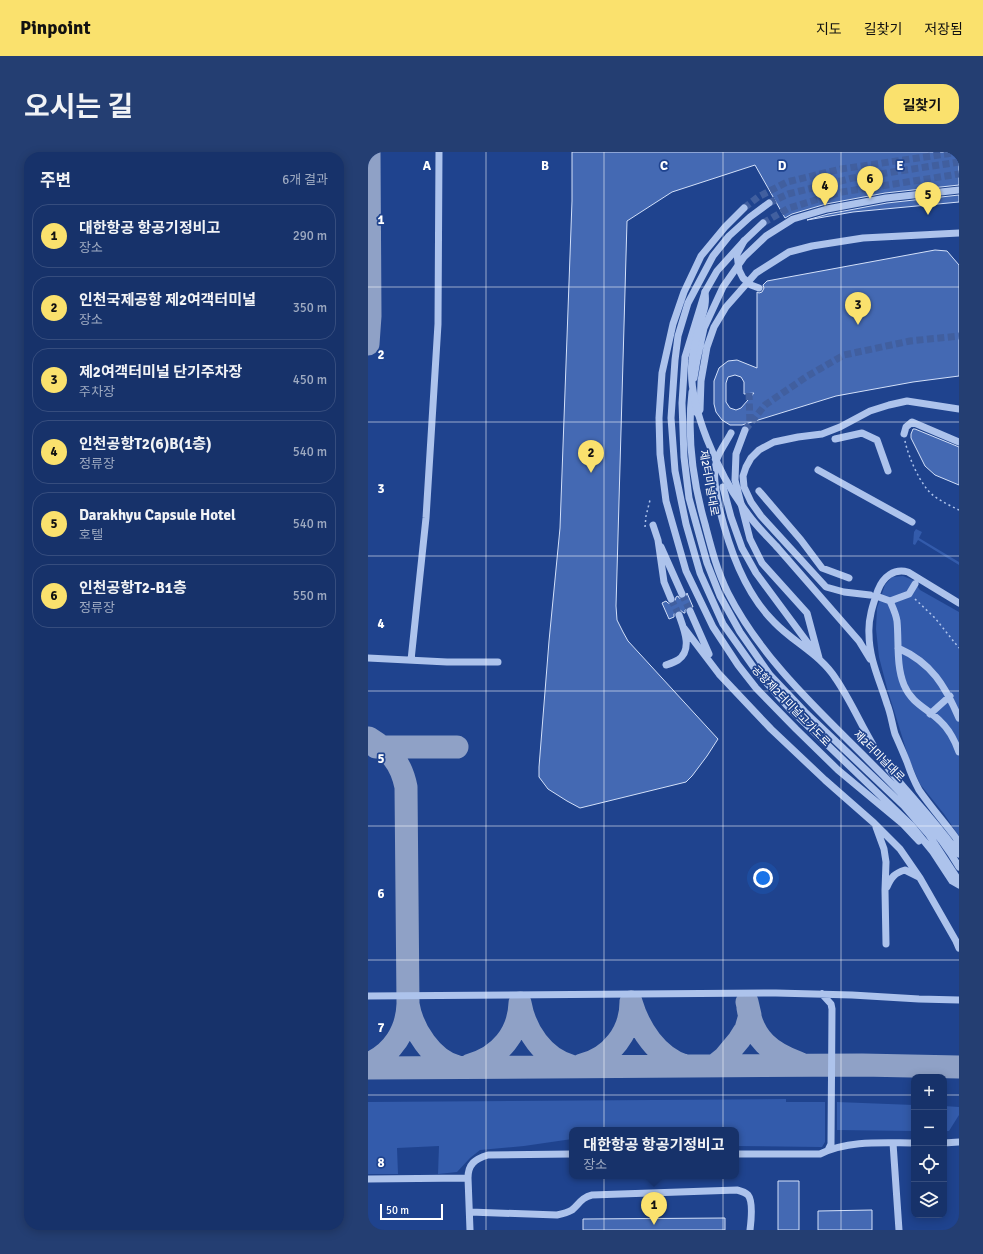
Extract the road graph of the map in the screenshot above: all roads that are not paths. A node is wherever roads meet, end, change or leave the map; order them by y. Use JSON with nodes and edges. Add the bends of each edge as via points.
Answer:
{"nodes":[{"id":1,"x":439,"y":152,"type":"edge"},
{"id":2,"x":959,"y":190,"type":"edge"},
{"id":3,"x":768,"y":203,"type":"tunnel mouth"},
{"id":4,"x":744,"y":208,"type":"tunnel mouth"},
{"id":5,"x":764,"y":223,"type":"tunnel mouth"},
{"id":6,"x":959,"y":233,"type":"edge"},
{"id":7,"x":744,"y":241,"type":"junction"},
{"id":8,"x":759,"y":288,"type":"dead end"},
{"id":9,"x":705,"y":292,"type":"junction"},
{"id":10,"x":959,"y":409,"type":"edge"},
{"id":11,"x":691,"y":419,"type":"junction"},
{"id":12,"x":745,"y":430,"type":"tunnel mouth"},
{"id":13,"x":732,"y":432,"type":"dead end"},
{"id":14,"x":904,"y":434,"type":"road end"},
{"id":15,"x":836,"y":439,"type":"dead end"},
{"id":16,"x":959,"y":442,"type":"edge"},
{"id":17,"x":818,"y":470,"type":"dead end"},
{"id":18,"x":888,"y":471,"type":"dead end"},
{"id":19,"x":723,"y":487,"type":"dead end"},
{"id":20,"x":759,"y":491,"type":"dead end"},
{"id":21,"x":912,"y":522,"type":"dead end"},
{"id":22,"x":653,"y":525,"type":"dead end"},
{"id":23,"x":658,"y":540,"type":"junction"},
{"id":24,"x":849,"y":578,"type":"dead end"},
{"id":25,"x":916,"y":584,"type":"dead end"},
{"id":26,"x":682,"y":594,"type":"tunnel mouth"},
{"id":27,"x":870,"y":595,"type":"dead end"},
{"id":28,"x":879,"y":597,"type":"dead end"},
{"id":29,"x":671,"y":599,"type":"tunnel mouth"},
{"id":30,"x":890,"y":601,"type":"junction"},
{"id":31,"x":959,"y":603,"type":"edge"},
{"id":32,"x":690,"y":611,"type":"tunnel mouth"},
{"id":33,"x":679,"y":615,"type":"tunnel mouth"},
{"id":34,"x":684,"y":628,"type":"junction"},
{"id":35,"x":898,"y":648,"type":"junction"},
{"id":36,"x":368,"y":658,"type":"edge"},
{"id":37,"x":819,"y":658,"type":"junction"},
{"id":38,"x":411,"y":660,"type":"junction"},
{"id":39,"x":498,"y":662,"type":"dead end"},
{"id":40,"x":873,"y":664,"type":"junction"},
{"id":41,"x":666,"y":665,"type":"dead end"},
{"id":42,"x":719,"y":674,"type":"junction"},
{"id":43,"x":950,"y":696,"type":"junction"},
{"id":44,"x":930,"y":714,"type":"junction"},
{"id":45,"x":959,"y":718,"type":"edge"},
{"id":46,"x":957,"y":737,"type":"edge"},
{"id":47,"x":959,"y":752,"type":"edge"},
{"id":48,"x":874,"y":823,"type":"junction"},
{"id":49,"x":959,"y":845,"type":"edge"},
{"id":50,"x":959,"y":854,"type":"edge"},
{"id":51,"x":959,"y":867,"type":"edge"},
{"id":52,"x":945,"y":871,"type":"junction"},
{"id":53,"x":920,"y":878,"type":"junction"},
{"id":54,"x":959,"y":881,"type":"edge"},
{"id":55,"x":959,"y":885,"type":"edge"},
{"id":56,"x":885,"y":890,"type":"junction"},
{"id":57,"x":886,"y":944,"type":"dead end"},
{"id":58,"x":959,"y":948,"type":"edge"},
{"id":59,"x":822,"y":994,"type":"junction"},
{"id":60,"x":852,"y":995,"type":"junction"},
{"id":61,"x":368,"y":996,"type":"edge"},
{"id":62,"x":959,"y":1000,"type":"edge"},
{"id":63,"x":832,"y":1009,"type":"junction"},
{"id":64,"x":959,"y":1142,"type":"edge"},
{"id":65,"x":893,"y":1143,"type":"junction"},
{"id":66,"x":911,"y":1143,"type":"edge"},
{"id":67,"x":947,"y":1143,"type":"edge"},
{"id":68,"x":828,"y":1150,"type":"junction"},
{"id":69,"x":569,"y":1154,"type":"edge"},
{"id":70,"x":739,"y":1154,"type":"edge"},
{"id":71,"x":468,"y":1178,"type":"junction"},
{"id":72,"x":368,"y":1179,"type":"edge"},
{"id":73,"x":470,"y":1212,"type":"junction"},
{"id":74,"x":470,"y":1230,"type":"edge"},
{"id":75,"x":750,"y":1230,"type":"edge"},
{"id":76,"x":899,"y":1230,"type":"edge"}],
"edges":[{"from":1,"to":38,"type":"street","via":[[438,324],[426,518]]},
{"from":2,"to":11,"type":"street","name":"제2터미널대로","via":[[827,208],[793,219],[766,236],[744,257],[723,287],[704,328],[692,394]]},
{"from":3,"to":52,"type":"street","via":[[729,236],[713,256],[688,303],[678,336],[671,418],[675,471],[686,524],[700,574],[723,624],[757,672],[816,736],[911,825]]},
{"from":4,"to":52,"type":"street","name":"공항제2터미널고가도로","via":[[701,256],[684,292],[673,324],[662,374],[660,454],[666,501],[686,571],[713,627],[756,688],[838,770],[903,824],[938,868]]},
{"from":5,"to":7,"type":"street","name":"공항제2터미널고가도로"},
{"from":6,"to":11,"type":"street","via":[[863,238],[812,246],[789,252],[756,273],[726,307],[714,327],[707,347],[701,381],[700,410]]},
{"from":7,"to":8,"type":"street","bridge":true,"via":[[738,254],[739,270],[743,278]]},
{"from":7,"to":9,"type":"street","name":"공항제2터미널고가도로","bridge":true,"via":[[717,271]]},
{"from":9,"to":40,"type":"street","bridge":true,"via":[[707,303],[699,328],[691,373],[697,410],[712,451],[745,511],[859,641]]},
{"from":9,"to":54,"type":"street","name":"공항제2터미널고가도로","bridge":true,"via":[[685,357],[682,403],[684,457],[689,498],[707,563],[720,596],[740,632],[770,675],[904,806],[928,835]]},
{"from":10,"to":27,"type":"street","via":[[908,401],[889,405],[870,411],[822,434],[774,442],[751,458],[746,467],[743,476],[744,487],[751,502],[826,587]]},
{"from":11,"to":51,"type":"street","name":"제2터미널대로","via":[[691,458],[714,560],[748,627],[779,668],[915,807]]},
{"from":12,"to":37,"type":"street","via":[[736,454],[735,480],[750,540],[762,563],[807,613]]},
{"from":13,"to":37,"type":"street","via":[[717,459],[714,485],[734,558],[761,608],[775,624]]},
{"from":14,"to":16,"type":"street","via":[[912,422]]},
{"from":15,"to":18,"type":"street","via":[[862,433],[877,440]]},
{"from":17,"to":21,"type":"street"},
{"from":19,"to":37,"type":"street","via":[[742,548],[756,573]]},
{"from":20,"to":24,"type":"street","via":[[822,568]]},
{"from":22,"to":23,"type":"street"},
{"from":23,"to":26,"type":"street"},
{"from":23,"to":29,"type":"street","via":[[664,582]]},
{"from":25,"to":30,"type":"street","via":[[909,594]]},
{"from":28,"to":30,"type":"street"},
{"from":30,"to":35,"type":"street","via":[[897,622]]},
{"from":31,"to":40,"type":"street","via":[[908,572],[901,570],[886,576],[880,584],[869,621]]},
{"from":32,"to":42,"type":"street"},
{"from":33,"to":34,"type":"street"},
{"from":34,"to":41,"type":"street","via":[[687,642],[683,653],[678,659]]},
{"from":34,"to":42,"type":"street"},
{"from":35,"to":43,"type":"street","via":[[924,663]]},
{"from":35,"to":44,"type":"street","via":[[901,674],[910,698]]},
{"from":36,"to":38,"type":"street"},
{"from":37,"to":50,"type":"street","via":[[836,678],[887,767]]},
{"from":38,"to":39,"type":"street"},
{"from":40,"to":49,"type":"street","via":[[895,733],[914,780]]},
{"from":42,"to":48,"type":"street","via":[[793,750]]},
{"from":43,"to":44,"type":"street"},
{"from":43,"to":45,"type":"street"},
{"from":44,"to":46,"type":"street"},
{"from":46,"to":47,"type":"street"},
{"from":48,"to":53,"type":"street","via":[[900,849]]},
{"from":48,"to":56,"type":"street","via":[[884,849]]},
{"from":52,"to":55,"type":"street"},
{"from":53,"to":56,"type":"street","via":[[905,870],[898,872],[890,877]]},
{"from":53,"to":58,"type":"street"},
{"from":56,"to":57,"type":"street"},
{"from":59,"to":60,"type":"street"},
{"from":59,"to":61,"type":"street"},
{"from":59,"to":63,"type":"street"},
{"from":60,"to":62,"type":"street"},
{"from":60,"to":63,"type":"street","via":[[840,998]]},
{"from":63,"to":68,"type":"street","via":[[831,1144]]},
{"from":64,"to":67,"type":"street"},
{"from":65,"to":66,"type":"street"},
{"from":65,"to":68,"type":"street","via":[[855,1144]]},
{"from":65,"to":76,"type":"street"},
{"from":68,"to":70,"type":"street","via":[[820,1154]]},
{"from":69,"to":71,"type":"street","via":[[488,1155],[475,1161],[468,1170]]},
{"from":71,"to":72,"type":"street"},
{"from":71,"to":73,"type":"street"},
{"from":73,"to":74,"type":"street"},
{"from":73,"to":75,"type":"street","via":[[557,1215],[571,1210],[586,1196],[592,1195],[737,1190],[749,1196],[751,1201]]}]}
